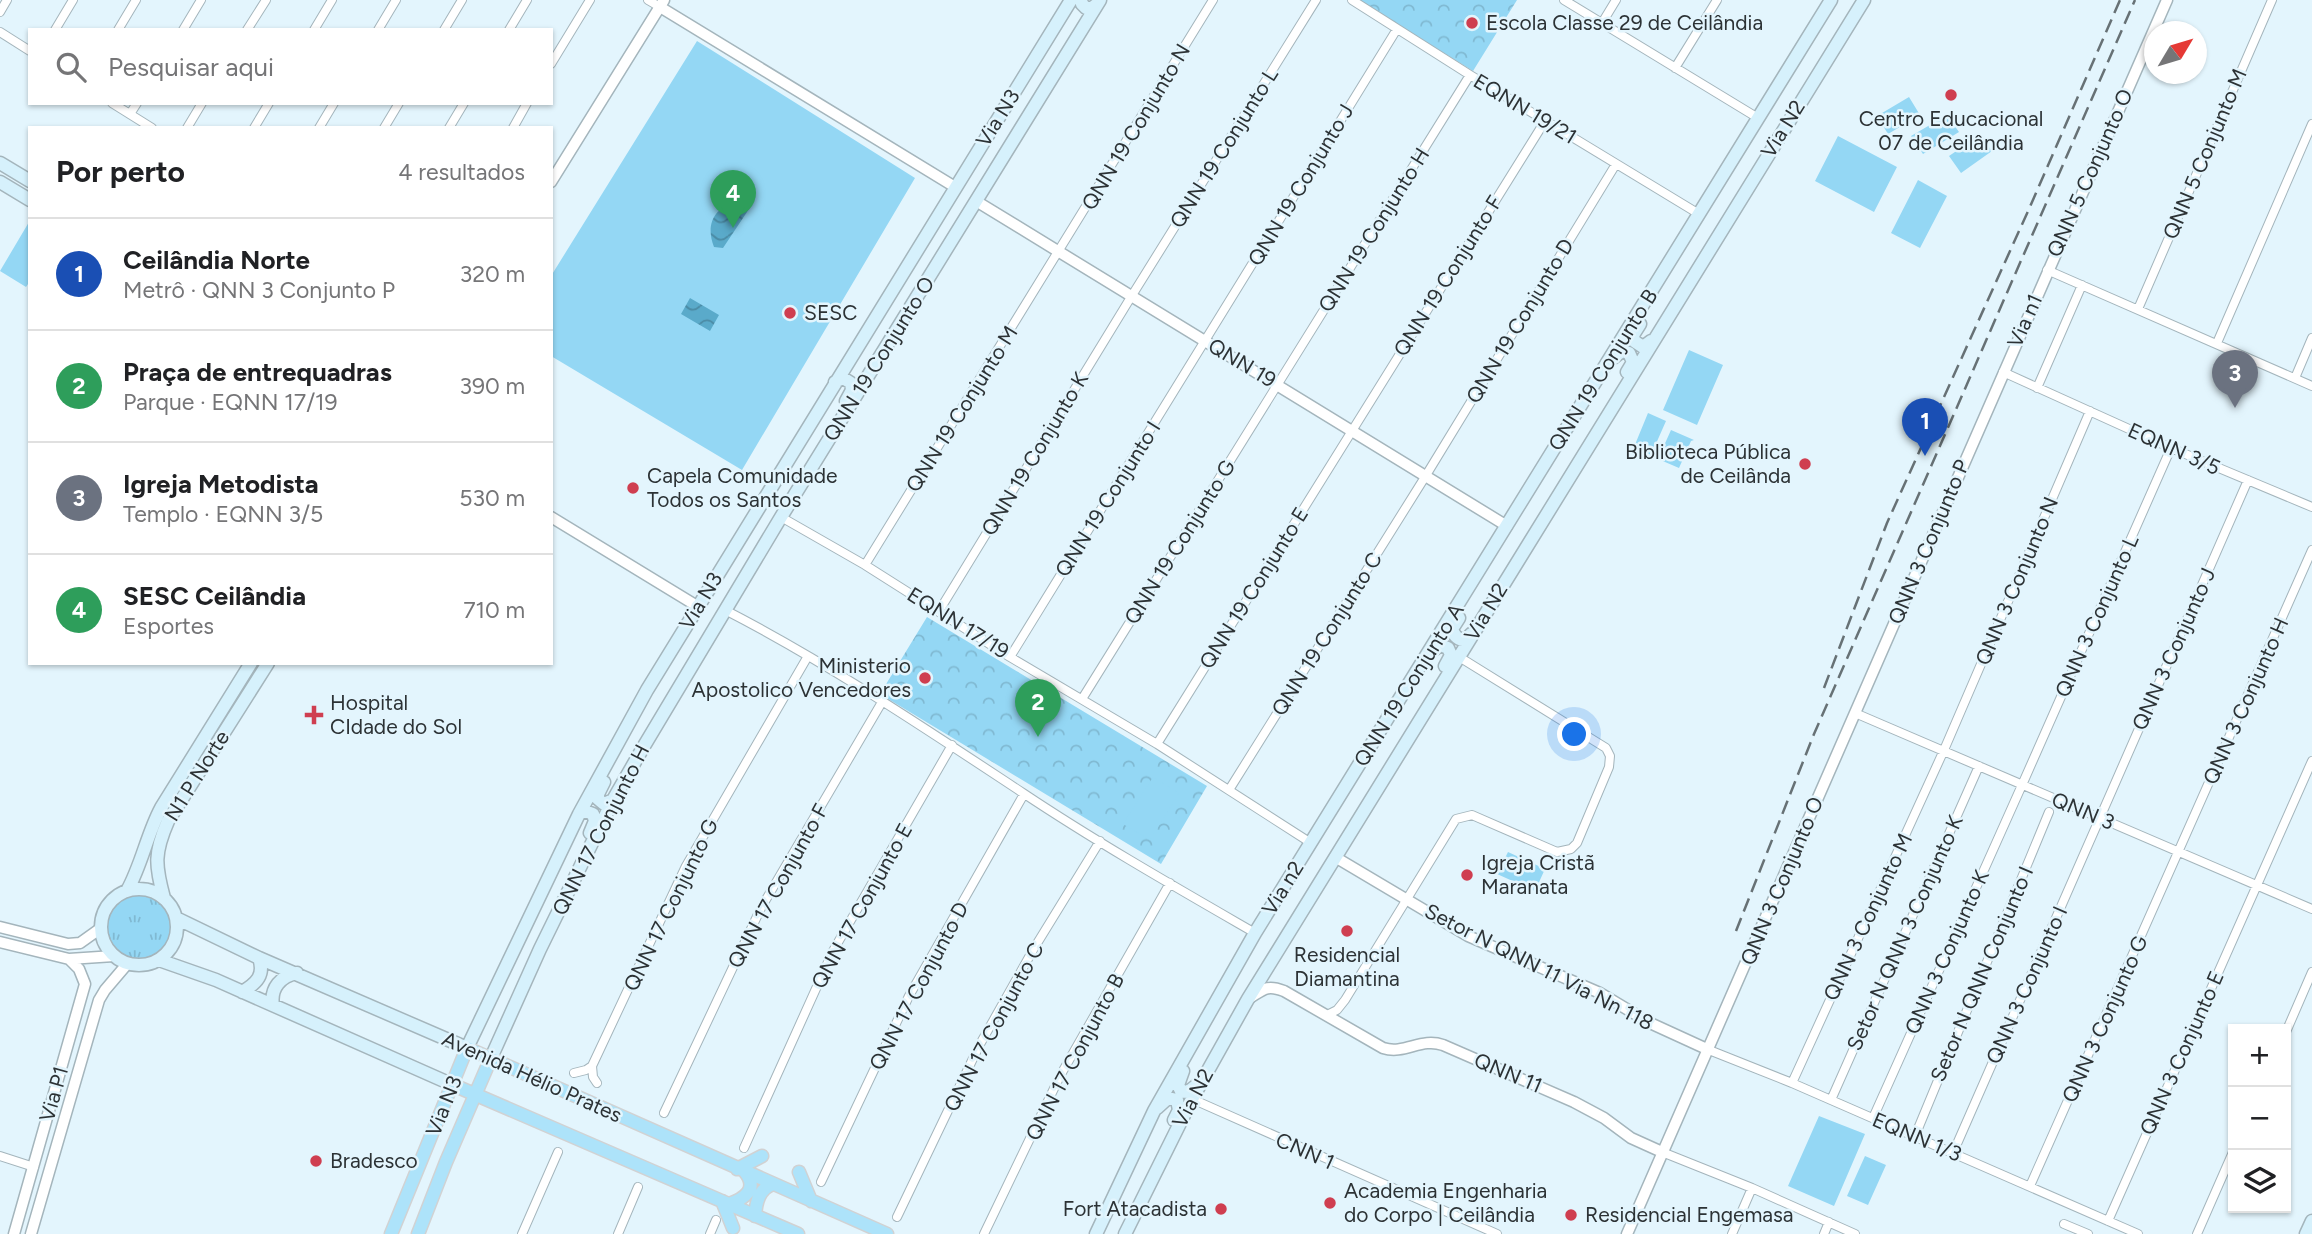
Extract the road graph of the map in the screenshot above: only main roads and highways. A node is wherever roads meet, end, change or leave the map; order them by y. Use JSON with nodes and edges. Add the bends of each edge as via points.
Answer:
{"nodes":[{"id":1,"x":1071,"y":0,"type":"edge"},
{"id":2,"x":1081,"y":0,"type":"edge"},
{"id":3,"x":1853,"y":0,"type":"edge"},
{"id":4,"x":1864,"y":0,"type":"edge"},
{"id":5,"x":1831,"y":1,"type":"edge"},
{"id":6,"x":1098,"y":2,"type":"edge"},
{"id":7,"x":1060,"y":18,"type":"junction"},
{"id":8,"x":1803,"y":97,"type":"junction"},
{"id":9,"x":1032,"y":110,"type":"junction"},
{"id":10,"x":0,"y":163,"type":"edge"},
{"id":11,"x":28,"y":180,"type":"edge"},
{"id":12,"x":0,"y":182,"type":"edge"},
{"id":13,"x":28,"y":199,"type":"edge"},
{"id":14,"x":942,"y":208,"type":"junction"},
{"id":15,"x":1699,"y":215,"type":"joint"},
{"id":16,"x":1691,"y":228,"type":"junction"},
{"id":17,"x":1662,"y":328,"type":"junction"},
{"id":18,"x":1608,"y":363,"type":"junction"},
{"id":19,"x":872,"y":369,"type":"junction"},
{"id":20,"x":835,"y":382,"type":"junction"},
{"id":21,"x":1578,"y":461,"type":"junction"},
{"id":22,"x":781,"y":517,"type":"joint"},
{"id":23,"x":1506,"y":528,"type":"junction"},
{"id":24,"x":767,"y":541,"type":"junction"},
{"id":25,"x":725,"y":610,"type":"joint"},
{"id":26,"x":1476,"y":629,"type":"junction"},
{"id":27,"x":1455,"y":654,"type":"junction"},
{"id":28,"x":1427,"y":656,"type":"junction"},
{"id":29,"x":250,"y":665,"type":"edge"},
{"id":30,"x":267,"y":665,"type":"edge"},
{"id":31,"x":647,"y":690,"type":"junction"},
{"id":32,"x":614,"y":800,"type":"junction"},
{"id":33,"x":579,"y":814,"type":"junction"},
{"id":34,"x":1311,"y":843,"type":"joint"},
{"id":35,"x":127,"y":891,"type":"junction"},
{"id":36,"x":164,"y":898,"type":"junction"},
{"id":37,"x":176,"y":918,"type":"junction"},
{"id":38,"x":1255,"y":933,"type":"joint"},
{"id":39,"x":540,"y":949,"type":"junction"},
{"id":40,"x":259,"y":958,"type":"junction"},
{"id":41,"x":159,"y":960,"type":"junction"},
{"id":42,"x":297,"y":973,"type":"junction"},
{"id":43,"x":1228,"y":980,"type":"junction"},
{"id":44,"x":242,"y":992,"type":"junction"},
{"id":45,"x":273,"y":1005,"type":"junction"},
{"id":46,"x":467,"y":1048,"type":"junction"},
{"id":47,"x":491,"y":1058,"type":"junction"},
{"id":48,"x":1202,"y":1080,"type":"junction"},
{"id":49,"x":451,"y":1084,"type":"junction"},
{"id":50,"x":475,"y":1095,"type":"junction"},
{"id":51,"x":1154,"y":1111,"type":"junction"},
{"id":52,"x":762,"y":1156,"type":"dead end"},
{"id":53,"x":741,"y":1170,"type":"junction"},
{"id":54,"x":799,"y":1172,"type":"dead end"},
{"id":55,"x":772,"y":1184,"type":"junction"},
{"id":56,"x":811,"y":1201,"type":"junction"},
{"id":57,"x":725,"y":1203,"type":"junction"},
{"id":58,"x":1137,"y":1207,"type":"junction"},
{"id":59,"x":755,"y":1216,"type":"junction"},
{"id":60,"x":2312,"y":1221,"type":"edge"},
{"id":61,"x":733,"y":1228,"type":"dead end"},
{"id":62,"x":794,"y":1233,"type":"edge"},
{"id":63,"x":391,"y":1234,"type":"edge"},
{"id":64,"x":418,"y":1234,"type":"edge"},
{"id":65,"x":887,"y":1234,"type":"edge"},
{"id":66,"x":1096,"y":1234,"type":"edge"},
{"id":67,"x":1125,"y":1234,"type":"edge"},
{"id":68,"x":2306,"y":1234,"type":"edge"}],
"edges":[{"from":1,"to":7,"type":"main road","name":"Via N3"},
{"from":2,"to":6,"type":"main road","via":[[1086,8]]},
{"from":3,"to":8,"type":"main road"},
{"from":4,"to":8,"type":"main road","name":"Via N2"},
{"from":5,"to":15,"type":"main road","name":"Via N2"},
{"from":6,"to":9,"type":"main road"},
{"from":7,"to":9,"type":"main road","via":[[1074,16],[1077,28],[1042,82]]},
{"from":7,"to":14,"type":"main road","name":"Via N3"},
{"from":8,"to":17,"type":"main road","name":"Via N2"},
{"from":9,"to":19,"type":"main road","name":"QNN 19 Conjunto O"},
{"from":10,"to":11,"type":"main road"},
{"from":12,"to":13,"type":"main road"},
{"from":14,"to":19,"type":"main road","via":[[929,244],[858,359],[860,371]]},
{"from":14,"to":20,"type":"main road","name":"Via N3"},
{"from":15,"to":16,"type":"main road","name":"QNN 19 Conjunto B"},
{"from":16,"to":17,"type":"main road","via":[[1633,335],[1634,341],[1646,346]]},
{"from":16,"to":18,"type":"main road","name":"QNN 19 Conjunto B"},
{"from":17,"to":21,"type":"main road","name":"Via N2"},
{"from":18,"to":21,"type":"main road","via":[[1622,351],[1629,353],[1633,362],[1597,419]]},
{"from":18,"to":23,"type":"main road","name":"QNN 19 Conjunto B"},
{"from":19,"to":22,"type":"main road","name":"QNN 19 Conjunto O"},
{"from":20,"to":24,"type":"main road","via":[[846,379],[852,390],[781,505]]},
{"from":20,"to":31,"type":"main road","name":"Via N3"},
{"from":21,"to":26,"type":"main road","name":"Via N2"},
{"from":22,"to":24,"type":"main road","name":"Via N3"},
{"from":23,"to":26,"type":"main road","via":[[1489,569],[1452,629],[1457,638],[1466,640]]},
{"from":23,"to":28,"type":"main road","name":"QNN 19 Conjunto A"},
{"from":24,"to":25,"type":"main road","name":"Via N3"},
{"from":25,"to":32,"type":"main road","name":"QNN 17 Conjunto H"},
{"from":26,"to":27,"type":"main road","name":"Via N2"},
{"from":27,"to":28,"type":"main road","via":[[1440,645]]},
{"from":27,"to":48,"type":"main road","name":"Via N2"},
{"from":28,"to":34,"type":"main road","name":"QNN 19 Conjunto A"},
{"from":29,"to":35,"type":"main road","name":"N1 P Norte","via":[[158,814]]},
{"from":30,"to":36,"type":"main road","name":"N1 P Norte","via":[[162,834],[156,869]]},
{"from":31,"to":32,"type":"main road","via":[[598,793],[602,803]]},
{"from":31,"to":33,"type":"main road","name":"Via N3"},
{"from":32,"to":39,"type":"main road","name":"QNN 17 Conjunto H"},
{"from":33,"to":39,"type":"main road","via":[[591,812],[595,824],[564,884]]},
{"from":33,"to":46,"type":"main road","name":"Via N3"},
{"from":34,"to":38,"type":"main road","name":"Via n2"},
{"from":35,"to":36,"type":"main road","via":[[150,890]]},
{"from":35,"to":41,"type":"main road","via":[[108,905],[101,928],[105,943],[114,956],[128,963],[144,965]]},
{"from":36,"to":37,"type":"main road"},
{"from":37,"to":40,"type":"main road","name":"Avenida Hélio Prates"},
{"from":37,"to":41,"type":"main road","via":[[174,942]]},
{"from":38,"to":43,"type":"main road","name":"Via N2"},
{"from":39,"to":47,"type":"main road","name":"QNN 17 Conjunto H"},
{"from":40,"to":42,"type":"main road","name":"Avenida Hélio Prates"},
{"from":40,"to":44,"type":"main road","via":[[262,967],[256,984]]},
{"from":41,"to":44,"type":"main road","name":"Avenida Hélio Prates"},
{"from":42,"to":45,"type":"main road","via":[[279,982]]},
{"from":42,"to":46,"type":"main road","name":"Avenida Hélio Prates"},
{"from":43,"to":48,"type":"main road","via":[[1178,1085],[1188,1092]]},
{"from":43,"to":51,"type":"main road","name":"Via N2"},
{"from":44,"to":45,"type":"main road","name":"Avenida Hélio Prates"},
{"from":45,"to":49,"type":"main road","name":"Avenida Hélio Prates"},
{"from":46,"to":47,"type":"main road","name":"Avenida Hélio Prates"},
{"from":46,"to":49,"type":"main road","name":"Via N3"},
{"from":47,"to":50,"type":"main road","name":"Via N3"},
{"from":47,"to":53,"type":"main road","name":"Avenida Hélio Prates"},
{"from":48,"to":58,"type":"main road","name":"Via N2"},
{"from":49,"to":50,"type":"main road","name":"Avenida Hélio Prates"},
{"from":49,"to":63,"type":"main road","name":"Via N3"},
{"from":50,"to":57,"type":"main road","name":"Avenida Hélio Prates"},
{"from":50,"to":64,"type":"main road","name":"Via N3"},
{"from":51,"to":58,"type":"main road","via":[[1168,1098],[1179,1105],[1147,1172]]},
{"from":51,"to":66,"type":"main road","name":"Via N2"},
{"from":52,"to":53,"type":"main road"},
{"from":53,"to":55,"type":"main road","name":"Avenida Hélio Prates"},
{"from":53,"to":57,"type":"main road","via":[[751,1179],[751,1189],[748,1195]]},
{"from":54,"to":56,"type":"main road"},
{"from":55,"to":56,"type":"main road","name":"Avenida Hélio Prates"},
{"from":55,"to":59,"type":"main road","via":[[757,1200]]},
{"from":56,"to":65,"type":"main road","name":"Avenida Hélio Prates"},
{"from":57,"to":59,"type":"main road","name":"Avenida Hélio Prates"},
{"from":57,"to":61,"type":"main road"},
{"from":58,"to":67,"type":"main road","name":"Via N2"},
{"from":59,"to":62,"type":"main road","name":"Avenida Hélio Prates"},
{"from":60,"to":68,"type":"main road"}]}
